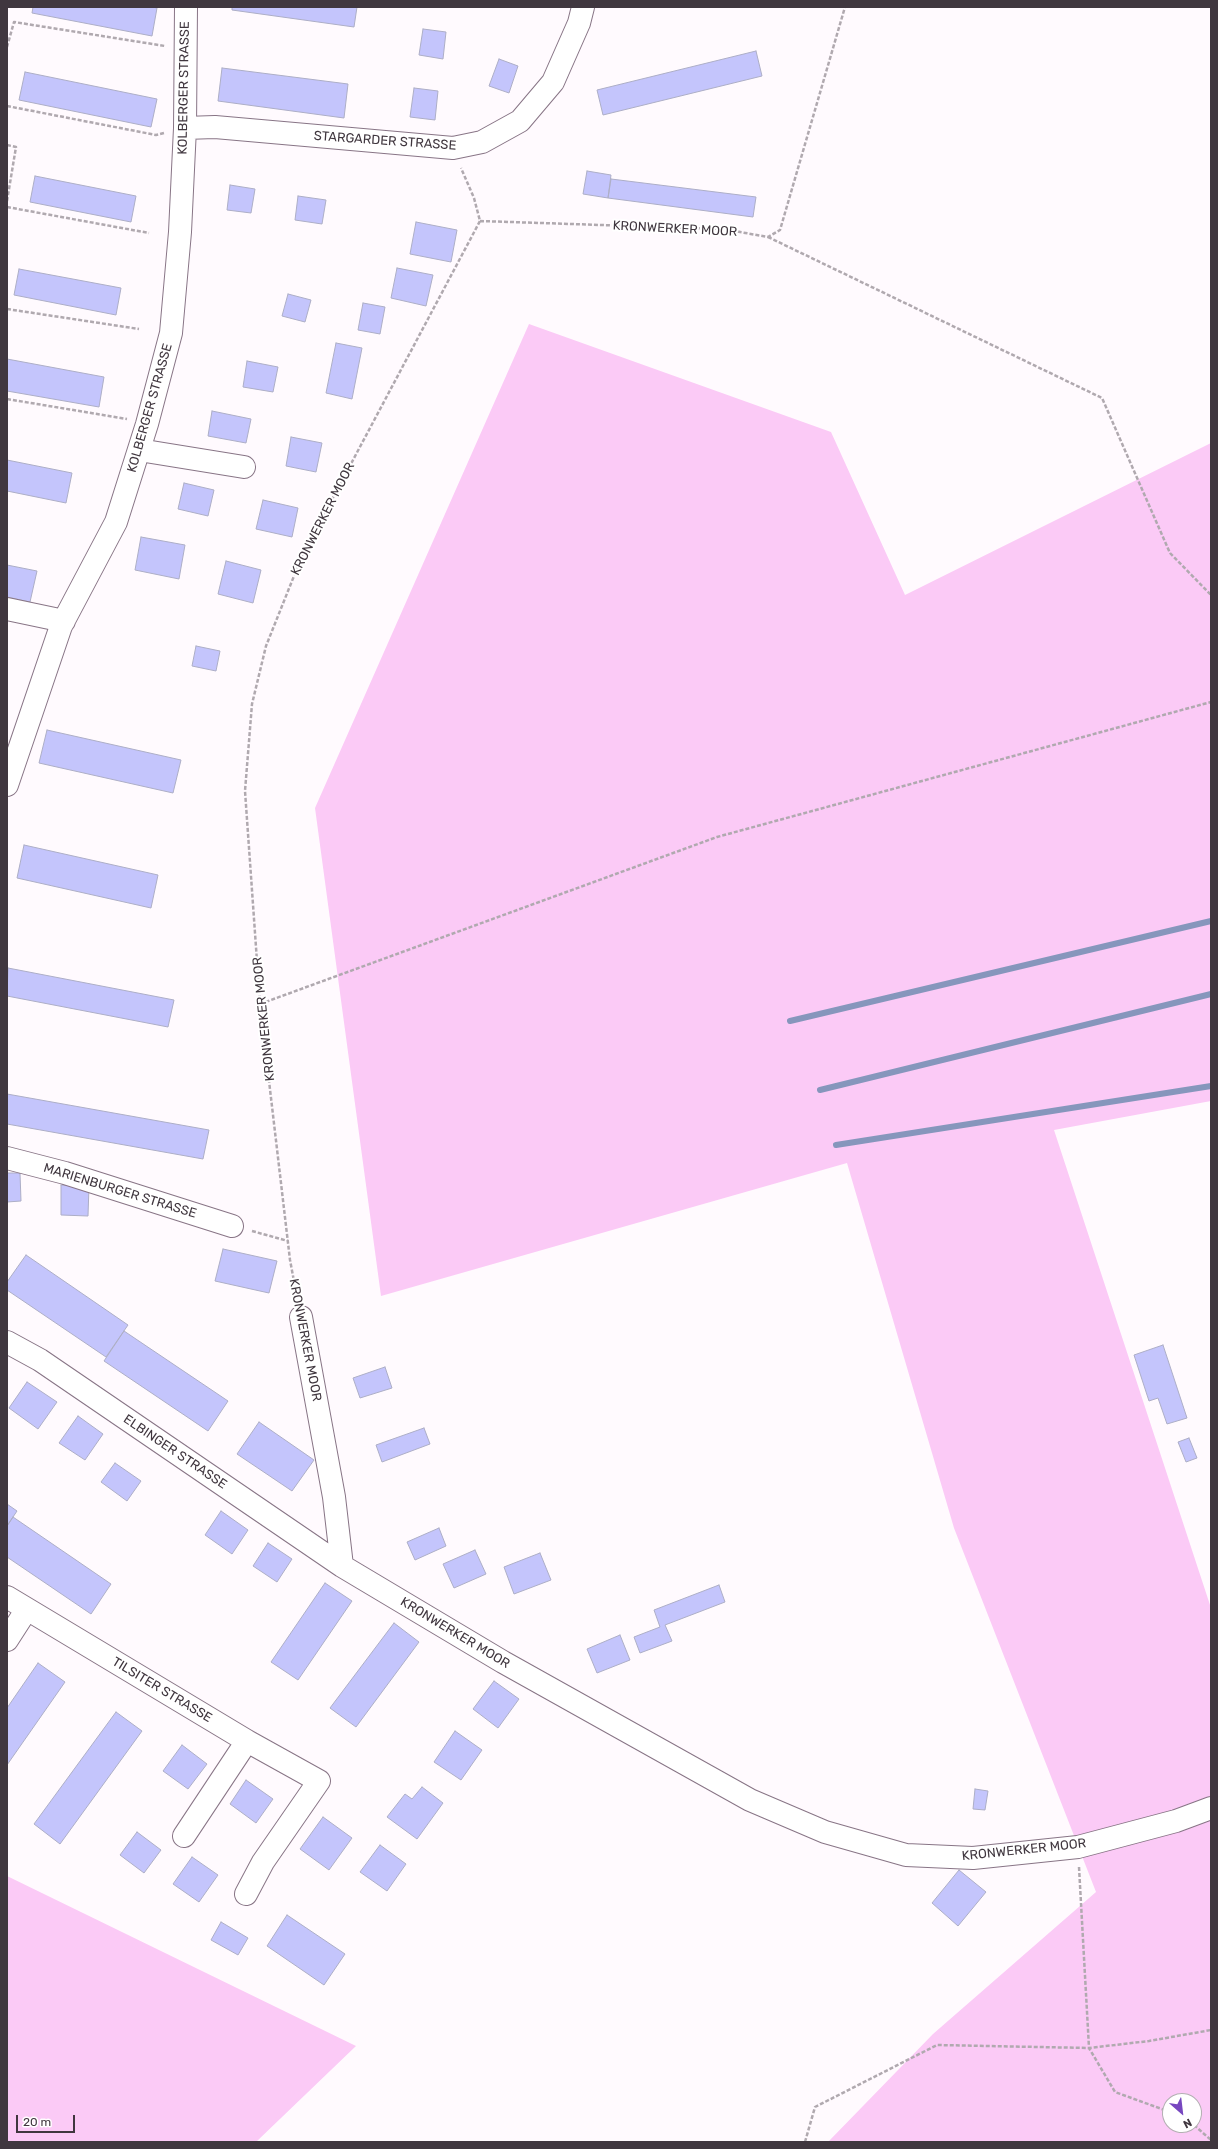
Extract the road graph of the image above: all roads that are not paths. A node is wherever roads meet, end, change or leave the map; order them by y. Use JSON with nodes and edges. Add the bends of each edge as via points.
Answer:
{"nodes":[{"id":1,"x":186,"y":7,"type":"edge"},
{"id":2,"x":583,"y":7,"type":"edge"},
{"id":3,"x":185,"y":128,"type":"junction"},
{"id":4,"x":139,"y":450,"type":"junction"},
{"id":5,"x":244,"y":467,"type":"dead end"},
{"id":6,"x":7,"y":609,"type":"edge"},
{"id":7,"x":64,"y":621,"type":"junction"},
{"id":8,"x":7,"y":785,"type":"edge"},
{"id":9,"x":7,"y":1158,"type":"edge"},
{"id":10,"x":232,"y":1226,"type":"road end"},
{"id":11,"x":301,"y":1317,"type":"road end"},
{"id":12,"x":7,"y":1342,"type":"edge"},
{"id":13,"x":342,"y":1566,"type":"junction"},
{"id":14,"x":7,"y":1597,"type":"edge"},
{"id":15,"x":28,"y":1609,"type":"junction"},
{"id":16,"x":7,"y":1640,"type":"edge"},
{"id":17,"x":247,"y":1741,"type":"junction"},
{"id":18,"x":1211,"y":1808,"type":"edge"},
{"id":19,"x":184,"y":1836,"type":"dead end"},
{"id":20,"x":246,"y":1894,"type":"dead end"}],
"edges":[{"from":1,"to":3,"type":"street","name":"KOLBERGER STRASSE"},
{"from":2,"to":3,"type":"street","name":"STARGARDER STRASSE","via":[[579,23],[553,82],[520,121],[482,142],[453,148],[215,128]]},
{"from":3,"to":4,"type":"street","name":"KOLBERGER STRASSE","via":[[180,232],[171,333]]},
{"from":4,"to":5,"type":"street"},
{"from":4,"to":7,"type":"street","name":"KOLBERGER STRASSE","via":[[116,522]]},
{"from":6,"to":7,"type":"street"},
{"from":7,"to":8,"type":"street","name":"KOLBERGER STRASSE"},
{"from":9,"to":10,"type":"street","name":"MARIENBURGER STRASSE"},
{"from":11,"to":13,"type":"street","name":"KRONWERKER MOOR","via":[[334,1498]]},
{"from":12,"to":13,"type":"street","name":"ELBINGER STRASSE","via":[[40,1360]]},
{"from":13,"to":18,"type":"street","name":"KRONWERKER MOOR","via":[[502,1662],[750,1800],[825,1832],[906,1855],[973,1858],[1078,1847],[1176,1821]]},
{"from":14,"to":15,"type":"street","name":"TILSITER STRASSE"},
{"from":15,"to":16,"type":"street"},
{"from":15,"to":17,"type":"street","name":"TILSITER STRASSE"},
{"from":17,"to":19,"type":"street"},
{"from":17,"to":20,"type":"street","name":"TILSITER STRASSE","via":[[319,1781],[263,1862]]}]}
